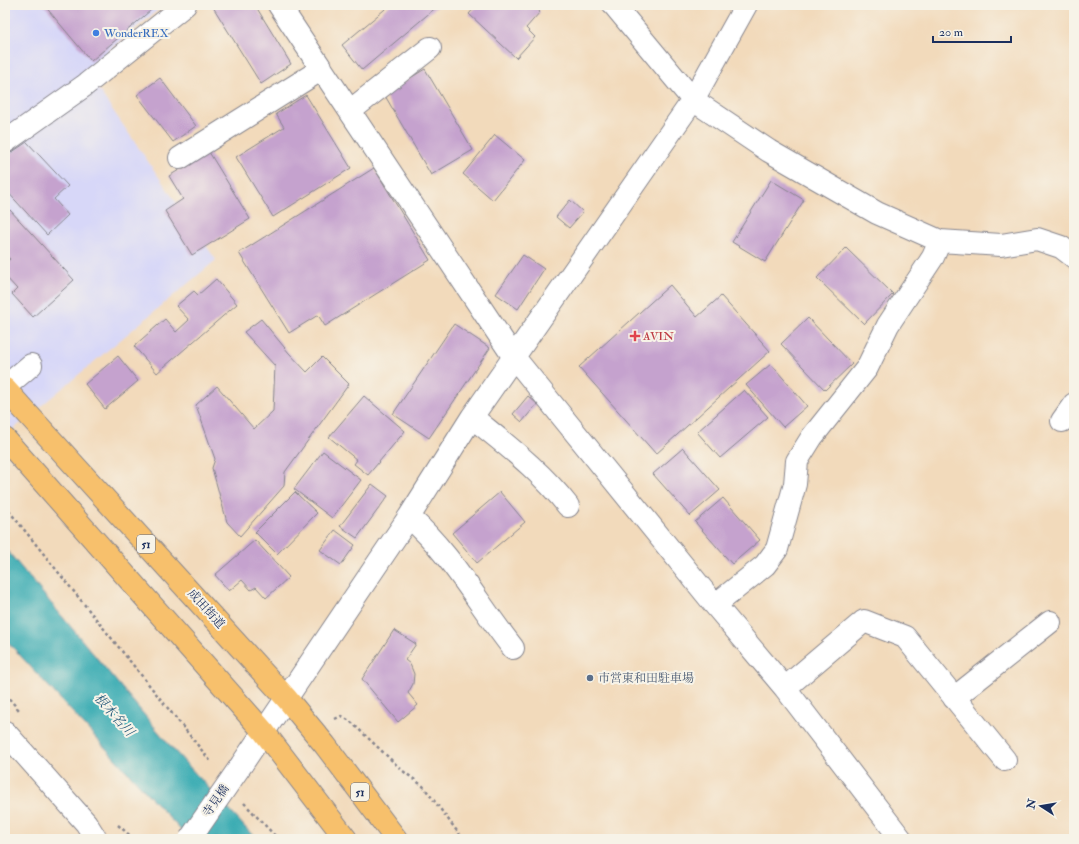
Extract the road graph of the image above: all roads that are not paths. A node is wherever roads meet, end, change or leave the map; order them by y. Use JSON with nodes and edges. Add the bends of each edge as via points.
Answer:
{"nodes":[{"id":1,"x":185,"y":5,"type":"edge"},
{"id":2,"x":279,"y":5,"type":"edge"},
{"id":3,"x":614,"y":5,"type":"edge"},
{"id":4,"x":746,"y":5,"type":"edge"},
{"id":5,"x":430,"y":48,"type":"dead end"},
{"id":6,"x":322,"y":69,"type":"junction"},
{"id":7,"x":693,"y":100,"type":"junction"},
{"id":8,"x":350,"y":111,"type":"junction"},
{"id":9,"x":5,"y":142,"type":"edge"},
{"id":10,"x":180,"y":158,"type":"dead end"},
{"id":11,"x":940,"y":241,"type":"junction"},
{"id":12,"x":1074,"y":257,"type":"edge"},
{"id":13,"x":513,"y":356,"type":"junction"},
{"id":14,"x":31,"y":364,"type":"dead end"},
{"id":15,"x":5,"y":388,"type":"edge"},
{"id":16,"x":472,"y":417,"type":"junction"},
{"id":17,"x":5,"y":439,"type":"edge"},
{"id":18,"x":568,"y":506,"type":"dead end"},
{"id":19,"x":409,"y":517,"type":"junction"},
{"id":20,"x":715,"y":605,"type":"junction"},
{"id":21,"x":1050,"y":622,"type":"dead end"},
{"id":22,"x":513,"y":648,"type":"dead end"},
{"id":23,"x":785,"y":688,"type":"junction"},
{"id":24,"x":954,"y":698,"type":"junction"},
{"id":25,"x":286,"y":699,"type":"junction"},
{"id":26,"x":5,"y":732,"type":"edge"},
{"id":27,"x":264,"y":732,"type":"junction"},
{"id":28,"x":1005,"y":760,"type":"dead end"},
{"id":29,"x":96,"y":839,"type":"edge"},
{"id":30,"x":190,"y":839,"type":"edge"},
{"id":31,"x":346,"y":839,"type":"edge"},
{"id":32,"x":396,"y":839,"type":"edge"},
{"id":33,"x":901,"y":839,"type":"edge"}],
"edges":[{"from":1,"to":9,"type":"street","via":[[84,86]]},
{"from":2,"to":6,"type":"street"},
{"from":3,"to":7,"type":"street"},
{"from":4,"to":7,"type":"street","name":"寺見橋"},
{"from":5,"to":8,"type":"street"},
{"from":6,"to":8,"type":"street"},
{"from":6,"to":10,"type":"street"},
{"from":7,"to":11,"type":"street","via":[[769,151],[877,213]]},
{"from":7,"to":13,"type":"street","name":"寺見橋"},
{"from":8,"to":13,"type":"street"},
{"from":11,"to":12,"type":"street","via":[[1001,246],[1037,240],[1051,242]]},
{"from":11,"to":20,"type":"street","via":[[933,257],[888,325],[867,368],[812,437],[797,461],[795,484],[777,549],[766,565]]},
{"from":13,"to":16,"type":"street","name":"寺見橋"},
{"from":13,"to":20,"type":"street"},
{"from":14,"to":15,"type":"street"},
{"from":15,"to":25,"type":"highway","name":"成田街道","number":"51"},
{"from":16,"to":18,"type":"street","via":[[515,450]]},
{"from":16,"to":19,"type":"street","name":"寺見橋"},
{"from":17,"to":27,"type":"highway"},
{"from":19,"to":22,"type":"street","via":[[446,554],[490,620]]},
{"from":19,"to":25,"type":"street","name":"寺見橋"},
{"from":20,"to":23,"type":"street"},
{"from":21,"to":24,"type":"street"},
{"from":23,"to":24,"type":"street","via":[[864,621],[905,637]]},
{"from":23,"to":33,"type":"street"},
{"from":24,"to":28,"type":"street"},
{"from":25,"to":27,"type":"street","name":"寺見橋"},
{"from":25,"to":32,"type":"highway","name":"成田街道","number":"51","via":[[325,745]]},
{"from":26,"to":29,"type":"street","via":[[86,823]]},
{"from":27,"to":30,"type":"street","name":"寺見橋","bridge":true},
{"from":27,"to":31,"type":"highway"}]}
